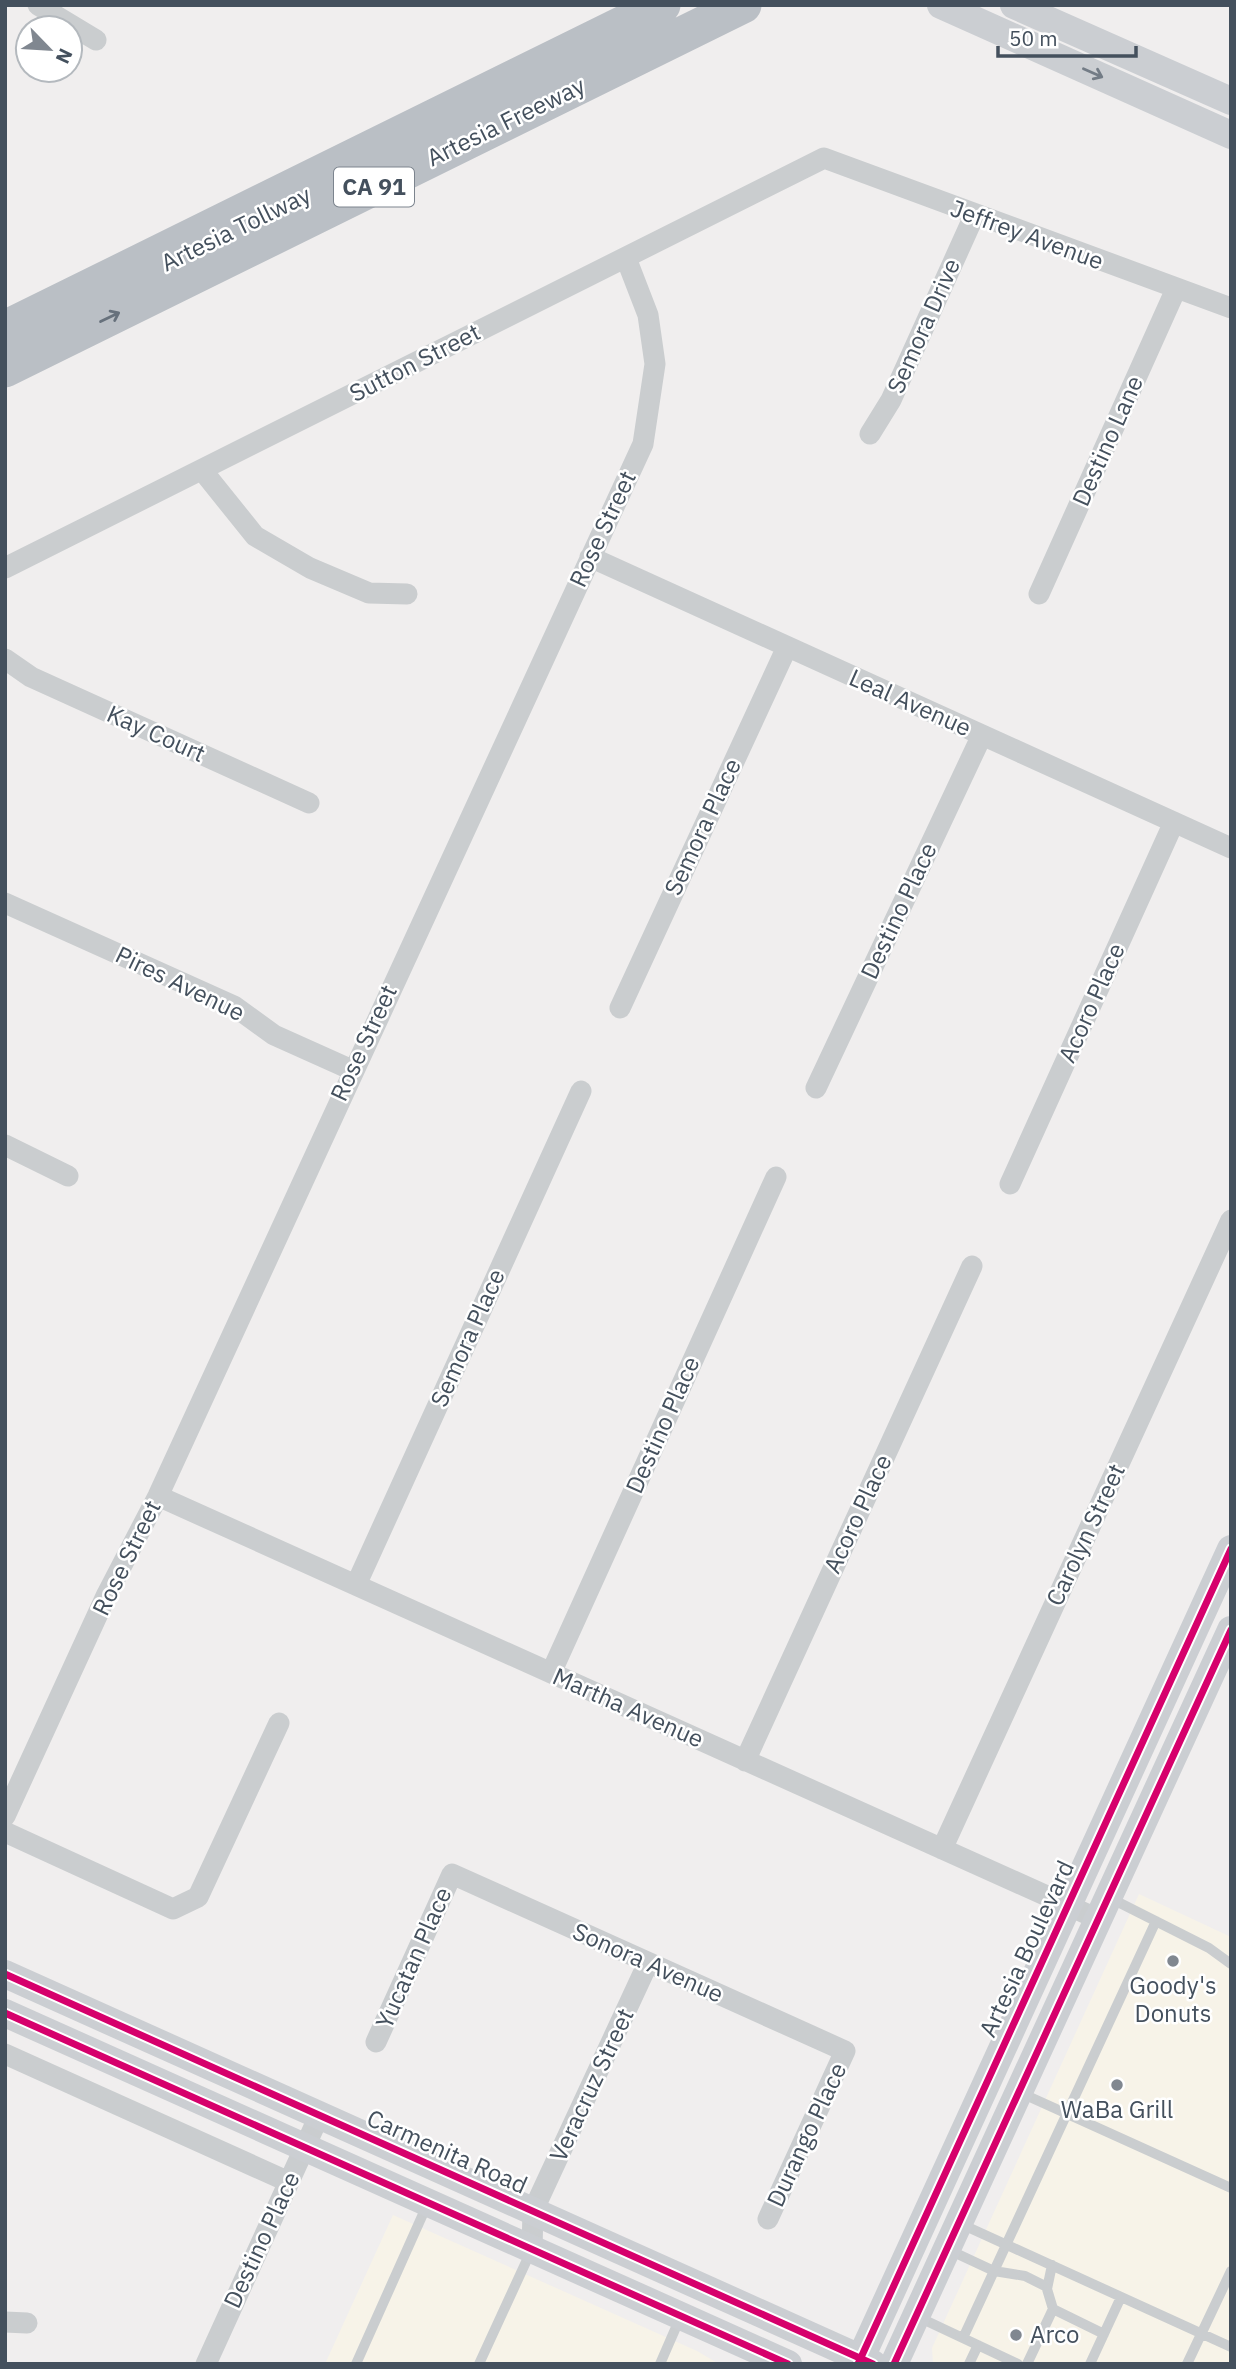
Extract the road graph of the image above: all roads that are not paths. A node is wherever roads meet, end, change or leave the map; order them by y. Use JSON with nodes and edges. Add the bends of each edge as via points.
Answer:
{"nodes":[{"id":1,"x":38,"y":5,"type":"edge"},
{"id":2,"x":619,"y":5,"type":"edge"},
{"id":3,"x":662,"y":5,"type":"edge"},
{"id":4,"x":694,"y":5,"type":"edge"},
{"id":5,"x":743,"y":5,"type":"edge"},
{"id":6,"x":941,"y":5,"type":"edge"},
{"id":7,"x":1014,"y":5,"type":"edge"},
{"id":8,"x":96,"y":40,"type":"dead end"},
{"id":9,"x":1231,"y":102,"type":"edge"},
{"id":10,"x":1231,"y":135,"type":"edge"},
{"id":11,"x":824,"y":158,"type":"joint"},
{"id":12,"x":974,"y":216,"type":"junction"},
{"id":13,"x":626,"y":258,"type":"junction"},
{"id":14,"x":1177,"y":289,"type":"junction"},
{"id":15,"x":5,"y":306,"type":"edge"},
{"id":16,"x":1231,"y":308,"type":"edge"},
{"id":17,"x":5,"y":329,"type":"edge"},
{"id":18,"x":5,"y":344,"type":"edge"},
{"id":19,"x":5,"y":369,"type":"edge"},
{"id":20,"x":870,"y":434,"type":"dead end"},
{"id":21,"x":202,"y":470,"type":"junction"},
{"id":22,"x":590,"y":557,"type":"junction"},
{"id":23,"x":5,"y":568,"type":"edge"},
{"id":24,"x":407,"y":594,"type":"dead end"},
{"id":25,"x":1039,"y":594,"type":"dead end"},
{"id":26,"x":787,"y":646,"type":"junction"},
{"id":27,"x":5,"y":659,"type":"edge"},
{"id":28,"x":982,"y":735,"type":"junction"},
{"id":29,"x":309,"y":803,"type":"dead end"},
{"id":30,"x":1174,"y":822,"type":"junction"},
{"id":31,"x":1231,"y":848,"type":"edge"},
{"id":32,"x":5,"y":903,"type":"edge"},
{"id":33,"x":620,"y":1008,"type":"dead end"},
{"id":34,"x":352,"y":1070,"type":"junction"},
{"id":35,"x":816,"y":1088,"type":"dead end"},
{"id":36,"x":581,"y":1091,"type":"dead end"},
{"id":37,"x":5,"y":1145,"type":"edge"},
{"id":38,"x":68,"y":1176,"type":"dead end"},
{"id":39,"x":776,"y":1178,"type":"dead end"},
{"id":40,"x":1010,"y":1184,"type":"dead end"},
{"id":41,"x":1231,"y":1220,"type":"edge"},
{"id":42,"x":972,"y":1266,"type":"dead end"},
{"id":43,"x":158,"y":1496,"type":"junction"},
{"id":44,"x":1231,"y":1549,"type":"edge"},
{"id":45,"x":356,"y":1586,"type":"junction"},
{"id":46,"x":1231,"y":1630,"type":"edge"},
{"id":47,"x":551,"y":1673,"type":"junction"},
{"id":48,"x":279,"y":1723,"type":"dead end"},
{"id":49,"x":745,"y":1761,"type":"junction"},
{"id":50,"x":5,"y":1816,"type":"edge"},
{"id":51,"x":5,"y":1832,"type":"edge"},
{"id":52,"x":942,"y":1849,"type":"junction"},
{"id":53,"x":452,"y":1874,"type":"joint"},
{"id":54,"x":1068,"y":1906,"type":"junction"},
{"id":55,"x":1103,"y":1908,"type":"junction"},
{"id":56,"x":1156,"y":1921,"type":"junction"},
{"id":57,"x":648,"y":1963,"type":"junction"},
{"id":58,"x":1231,"y":1964,"type":"edge"},
{"id":59,"x":5,"y":1975,"type":"edge"},
{"id":60,"x":5,"y":2013,"type":"edge"},
{"id":61,"x":376,"y":2042,"type":"dead end"},
{"id":62,"x":845,"y":2051,"type":"joint"},
{"id":63,"x":5,"y":2054,"type":"edge"},
{"id":64,"x":989,"y":2078,"type":"junction"},
{"id":65,"x":1019,"y":2091,"type":"junction"},
{"id":66,"x":1067,"y":2113,"type":"junction"},
{"id":67,"x":319,"y":2116,"type":"junction"},
{"id":68,"x":305,"y":2147,"type":"junction"},
{"id":69,"x":289,"y":2182,"type":"junction"},
{"id":70,"x":1231,"y":2188,"type":"edge"},
{"id":71,"x":428,"y":2203,"type":"junction"},
{"id":72,"x":533,"y":2211,"type":"junction"},
{"id":73,"x":768,"y":2219,"type":"dead end"},
{"id":74,"x":959,"y":2222,"type":"junction"},
{"id":75,"x":1006,"y":2244,"type":"junction"},
{"id":76,"x":532,"y":2249,"type":"junction"},
{"id":77,"x":946,"y":2249,"type":"junction"},
{"id":78,"x":1052,"y":2265,"type":"junction"},
{"id":79,"x":994,"y":2271,"type":"junction"},
{"id":80,"x":1231,"y":2271,"type":"edge"},
{"id":81,"x":1047,"y":2287,"type":"junction"},
{"id":82,"x":1121,"y":2297,"type":"junction"},
{"id":83,"x":1053,"y":2309,"type":"junction"},
{"id":84,"x":681,"y":2316,"type":"junction"},
{"id":85,"x":916,"y":2316,"type":"junction"},
{"id":86,"x":5,"y":2322,"type":"edge"},
{"id":87,"x":27,"y":2323,"type":"dead end"},
{"id":88,"x":1104,"y":2334,"type":"junction"},
{"id":89,"x":1201,"y":2334,"type":"junction"},
{"id":90,"x":963,"y":2338,"type":"junction"},
{"id":91,"x":978,"y":2345,"type":"junction"},
{"id":92,"x":1231,"y":2347,"type":"edge"},
{"id":93,"x":864,"y":2362,"type":"edge"},
{"id":94,"x":205,"y":2364,"type":"edge"},
{"id":95,"x":356,"y":2364,"type":"edge"},
{"id":96,"x":479,"y":2364,"type":"edge"},
{"id":97,"x":660,"y":2364,"type":"edge"},
{"id":98,"x":788,"y":2364,"type":"edge"},
{"id":99,"x":894,"y":2364,"type":"edge"},
{"id":100,"x":968,"y":2364,"type":"edge"},
{"id":101,"x":1018,"y":2364,"type":"edge"},
{"id":102,"x":1027,"y":2364,"type":"edge"},
{"id":103,"x":1090,"y":2364,"type":"edge"},
{"id":104,"x":1187,"y":2364,"type":"edge"}],
"edges":[{"from":1,"to":8,"type":"street"},
{"from":2,"to":15,"type":"highway","number":"CA 91"},
{"from":3,"to":17,"type":"highway","name":"Artesia Tollway"},
{"from":4,"to":18,"type":"highway","name":"Artesia Tollway"},
{"from":19,"to":5,"type":"highway","name":"Artesia Freeway","number":"CA 91","one_way":true},
{"from":6,"to":10,"type":"main road","one_way":true},
{"from":7,"to":9,"type":"main road"},
{"from":11,"to":12,"type":"street","name":"Jeffrey Avenue"},
{"from":11,"to":13,"type":"street","name":"Sutton Street"},
{"from":12,"to":14,"type":"street","name":"Jeffrey Avenue"},
{"from":12,"to":20,"type":"street","name":"Semora Drive","via":[[891,400]]},
{"from":13,"to":21,"type":"street","name":"Sutton Street"},
{"from":13,"to":22,"type":"street","name":"Rose Street","via":[[648,315],[655,365],[651,403],[643,443]]},
{"from":14,"to":16,"type":"street","name":"Jeffrey Avenue"},
{"from":14,"to":25,"type":"street","name":"Destino Lane"},
{"from":21,"to":23,"type":"street","name":"Sutton Street"},
{"from":21,"to":24,"type":"street","via":[[255,536],[310,568],[369,593]]},
{"from":22,"to":26,"type":"street","name":"Leal Avenue"},
{"from":22,"to":34,"type":"street","name":"Rose Street"},
{"from":26,"to":28,"type":"street","name":"Leal Avenue"},
{"from":26,"to":33,"type":"street","name":"Semora Place"},
{"from":27,"to":29,"type":"street","name":"Kay Court","via":[[31,677]]},
{"from":28,"to":30,"type":"street","name":"Leal Avenue"},
{"from":28,"to":35,"type":"street","name":"Destino Place"},
{"from":30,"to":31,"type":"street","name":"Leal Avenue"},
{"from":30,"to":40,"type":"street","name":"Acoro Place"},
{"from":32,"to":34,"type":"street","name":"Pires Avenue","via":[[234,1006],[274,1035]]},
{"from":34,"to":43,"type":"street","name":"Rose Street"},
{"from":36,"to":45,"type":"street","name":"Semora Place"},
{"from":37,"to":38,"type":"street"},
{"from":39,"to":47,"type":"street","name":"Destino Place"},
{"from":41,"to":52,"type":"street","name":"Carolyn Street"},
{"from":42,"to":49,"type":"street","name":"Acoro Place"},
{"from":43,"to":45,"type":"street","name":"Martha Avenue"},
{"from":43,"to":50,"type":"street","name":"Rose Street","via":[[107,1594]]},
{"from":44,"to":54,"type":"main road","name":"Artesia Boulevard"},
{"from":45,"to":47,"type":"street","name":"Martha Avenue"},
{"from":46,"to":55,"type":"main road"},
{"from":47,"to":49,"type":"street","name":"Martha Avenue"},
{"from":48,"to":51,"type":"street","via":[[198,1897],[173,1909]]},
{"from":49,"to":52,"type":"street","name":"Martha Avenue"},
{"from":52,"to":54,"type":"street","name":"Martha Avenue"},
{"from":53,"to":57,"type":"street","name":"Sonora Avenue"},
{"from":53,"to":61,"type":"street","name":"Yucatan Place"},
{"from":54,"to":55,"type":"street","name":"Martha Avenue"},
{"from":54,"to":64,"type":"main road","name":"Artesia Boulevard"},
{"from":55,"to":56,"type":"lane"},
{"from":55,"to":65,"type":"main road"},
{"from":56,"to":58,"type":"lane"},
{"from":56,"to":66,"type":"lane"},
{"from":57,"to":62,"type":"street","name":"Sonora Avenue"},
{"from":57,"to":72,"type":"street","name":"Veracruz Street"},
{"from":59,"to":67,"type":"main road","name":"Carmenita Road"},
{"from":60,"to":68,"type":"main road"},
{"from":62,"to":73,"type":"street","name":"Durango Place"},
{"from":63,"to":69,"type":"street"},
{"from":64,"to":65,"type":"main road"},
{"from":64,"to":93,"type":"main road","name":"Artesia Boulevard"},
{"from":65,"to":66,"type":"lane"},
{"from":65,"to":74,"type":"main road"},
{"from":66,"to":70,"type":"lane"},
{"from":66,"to":75,"type":"lane"},
{"from":67,"to":68,"type":"street","name":"Destino Place"},
{"from":67,"to":72,"type":"main road","name":"Carmenita Road"},
{"from":68,"to":69,"type":"street","name":"Destino Place"},
{"from":68,"to":71,"type":"main road"},
{"from":69,"to":94,"type":"street","name":"Destino Place"},
{"from":71,"to":76,"type":"main road"},
{"from":71,"to":95,"type":"lane"},
{"from":72,"to":76,"type":"street","name":"Veracruz Street"},
{"from":72,"to":93,"type":"main road","name":"Carmenita Road"},
{"from":74,"to":75,"type":"lane"},
{"from":74,"to":77,"type":"main road"},
{"from":75,"to":78,"type":"lane"},
{"from":75,"to":79,"type":"lane"},
{"from":76,"to":84,"type":"main road"},
{"from":76,"to":96,"type":"lane"},
{"from":77,"to":79,"type":"lane"},
{"from":77,"to":85,"type":"main road"},
{"from":78,"to":81,"type":"lane"},
{"from":78,"to":82,"type":"lane"},
{"from":79,"to":81,"type":"lane","via":[[1025,2276]]},
{"from":79,"to":90,"type":"lane"},
{"from":80,"to":89,"type":"lane"},
{"from":81,"to":83,"type":"lane"},
{"from":82,"to":88,"type":"lane"},
{"from":82,"to":89,"type":"lane"},
{"from":83,"to":88,"type":"lane"},
{"from":83,"to":102,"type":"lane"},
{"from":84,"to":97,"type":"lane"},
{"from":84,"to":98,"type":"main road"},
{"from":85,"to":90,"type":"lane"},
{"from":85,"to":99,"type":"main road"},
{"from":86,"to":87,"type":"street"},
{"from":88,"to":103,"type":"lane"},
{"from":89,"to":92,"type":"lane"},
{"from":89,"to":104,"type":"lane"},
{"from":90,"to":91,"type":"lane"},
{"from":91,"to":100,"type":"lane"},
{"from":91,"to":101,"type":"lane"}]}
